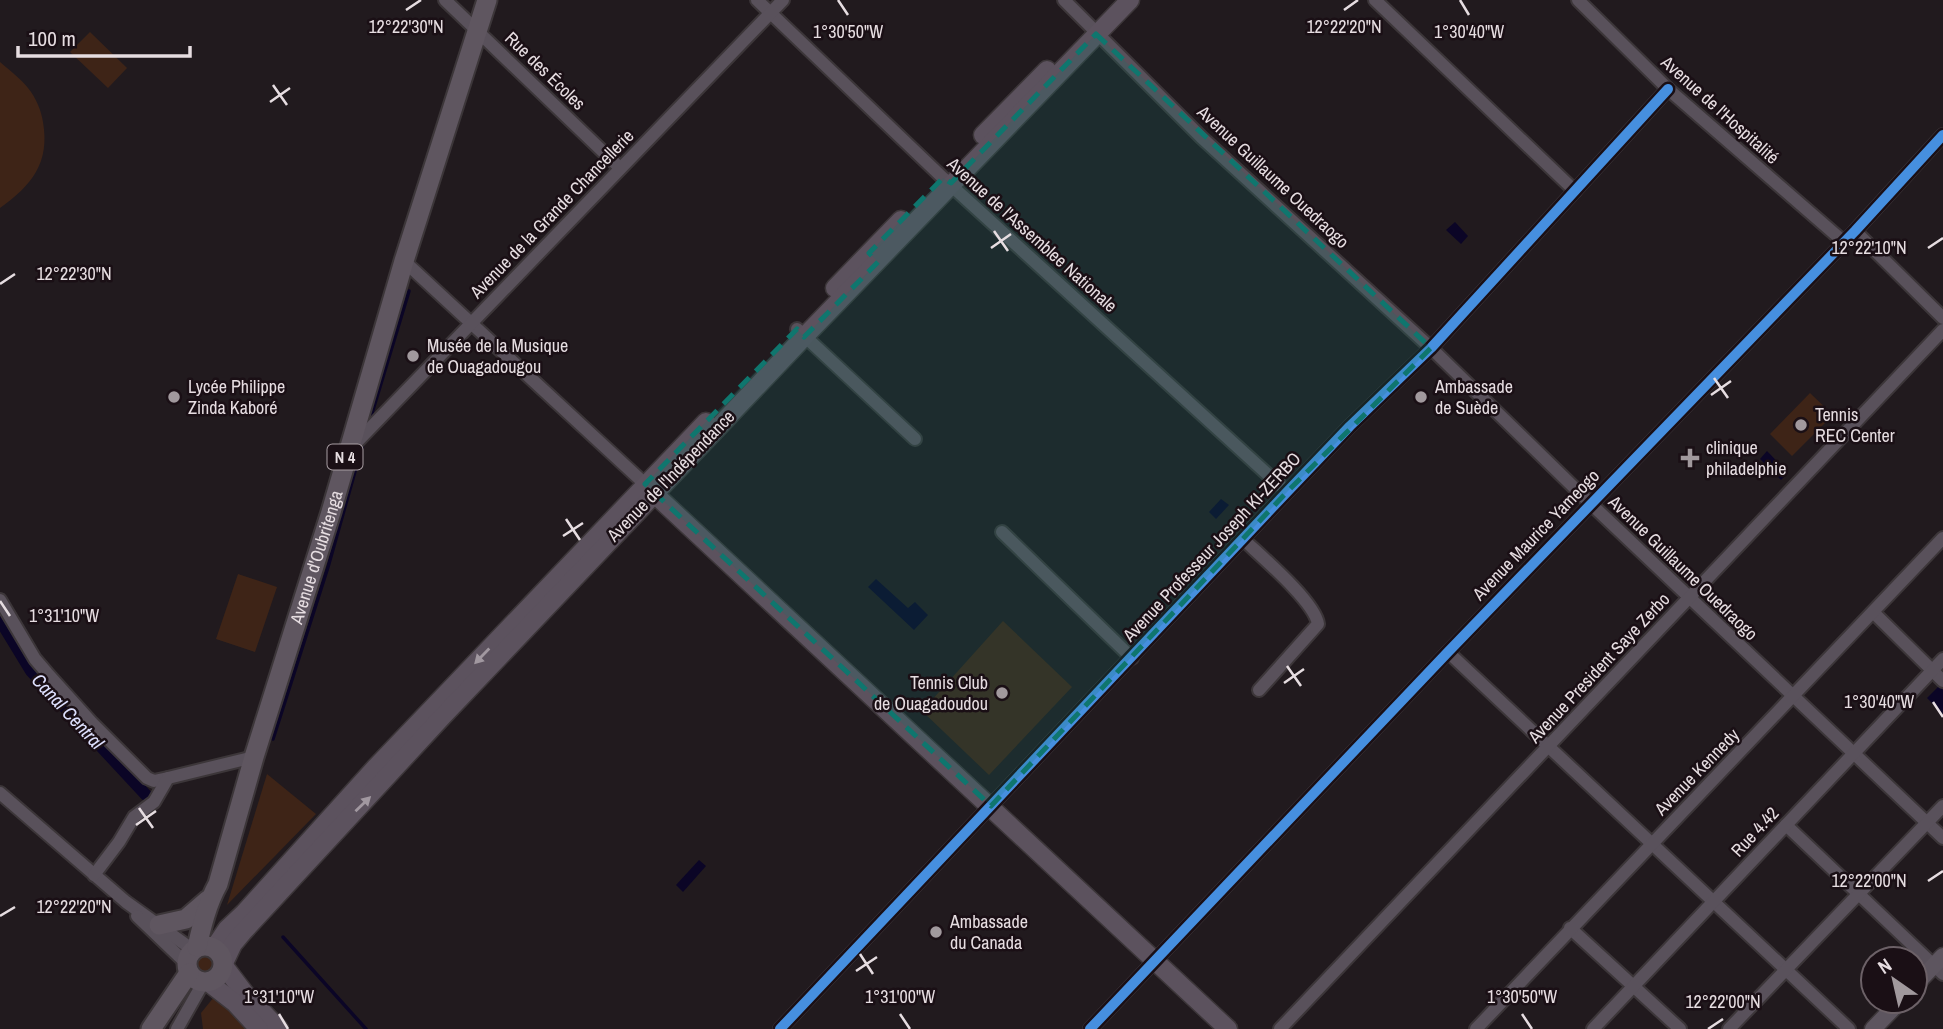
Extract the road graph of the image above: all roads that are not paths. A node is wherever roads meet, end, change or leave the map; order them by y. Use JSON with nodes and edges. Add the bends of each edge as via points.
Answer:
{"nodes":[{"id":1,"x":445,"y":0,"type":"edge"},
{"id":2,"x":487,"y":0,"type":"edge"},
{"id":3,"x":757,"y":0,"type":"edge"},
{"id":4,"x":783,"y":0,"type":"edge"},
{"id":5,"x":1064,"y":0,"type":"edge"},
{"id":6,"x":1116,"y":0,"type":"edge"},
{"id":7,"x":1130,"y":0,"type":"edge"},
{"id":8,"x":1375,"y":0,"type":"edge"},
{"id":9,"x":1578,"y":0,"type":"edge"},
{"id":10,"x":771,"y":13,"type":"junction"},
{"id":11,"x":478,"y":30,"type":"junction"},
{"id":12,"x":1094,"y":30,"type":"junction"},
{"id":13,"x":1668,"y":89,"type":"junction"},
{"id":14,"x":1943,"y":135,"type":"edge"},
{"id":15,"x":620,"y":168,"type":"junction"},
{"id":16,"x":947,"y":181,"type":"junction"},
{"id":17,"x":1575,"y":191,"type":"junction"},
{"id":18,"x":1855,"y":231,"type":"junction"},
{"id":19,"x":1844,"y":242,"type":"junction"},
{"id":20,"x":404,"y":261,"type":"junction"},
{"id":21,"x":1943,"y":318,"type":"edge"},
{"id":22,"x":472,"y":323,"type":"junction"},
{"id":23,"x":1943,"y":330,"type":"edge"},
{"id":24,"x":800,"y":333,"type":"junction"},
{"id":25,"x":1432,"y":348,"type":"junction"},
{"id":26,"x":915,"y":439,"type":"dead end"},
{"id":27,"x":346,"y":453,"type":"junction"},
{"id":28,"x":649,"y":489,"type":"junction"},
{"id":29,"x":1287,"y":492,"type":"junction"},
{"id":30,"x":1591,"y":504,"type":"junction"},
{"id":31,"x":1002,"y":532,"type":"dead end"},
{"id":32,"x":1943,"y":538,"type":"edge"},
{"id":33,"x":1244,"y":540,"type":"junction"},
{"id":34,"x":1689,"y":598,"type":"junction"},
{"id":35,"x":0,"y":600,"type":"edge"},
{"id":36,"x":1872,"y":612,"type":"junction"},
{"id":37,"x":1448,"y":652,"type":"junction"},
{"id":38,"x":1132,"y":658,"type":"junction"},
{"id":39,"x":1943,"y":659,"type":"edge"},
{"id":40,"x":1932,"y":671,"type":"junction"},
{"id":41,"x":1943,"y":681,"type":"edge"},
{"id":42,"x":1259,"y":690,"type":"dead end"},
{"id":43,"x":1793,"y":698,"type":"junction"},
{"id":44,"x":1550,"y":747,"type":"junction"},
{"id":45,"x":1854,"y":752,"type":"junction"},
{"id":46,"x":254,"y":757,"type":"junction"},
{"id":47,"x":169,"y":778,"type":"junction"},
{"id":48,"x":0,"y":793,"type":"edge"},
{"id":49,"x":991,"y":806,"type":"junction"},
{"id":50,"x":1943,"y":806,"type":"edge"},
{"id":51,"x":1928,"y":823,"type":"junction"},
{"id":52,"x":1786,"y":825,"type":"junction"},
{"id":53,"x":1943,"y":838,"type":"edge"},
{"id":54,"x":1653,"y":843,"type":"junction"},
{"id":55,"x":93,"y":875,"type":"junction"},
{"id":56,"x":214,"y":891,"type":"junction"},
{"id":57,"x":1859,"y":893,"type":"junction"},
{"id":58,"x":125,"y":902,"type":"junction"},
{"id":59,"x":1715,"y":902,"type":"junction"},
{"id":60,"x":159,"y":925,"type":"junction"},
{"id":61,"x":1570,"y":928,"type":"junction"},
{"id":62,"x":1155,"y":960,"type":"junction"},
{"id":63,"x":205,"y":964,"type":"junction"},
{"id":64,"x":1940,"y":965,"type":"edge"},
{"id":65,"x":1785,"y":969,"type":"junction"},
{"id":66,"x":1634,"y":985,"type":"junction"},
{"id":67,"x":1886,"y":1015,"type":"edge"},
{"id":68,"x":153,"y":1029,"type":"edge"},
{"id":69,"x":177,"y":1029,"type":"edge"},
{"id":70,"x":259,"y":1029,"type":"edge"},
{"id":71,"x":279,"y":1029,"type":"edge"},
{"id":72,"x":780,"y":1029,"type":"edge"},
{"id":73,"x":1090,"y":1029,"type":"edge"},
{"id":74,"x":1228,"y":1029,"type":"edge"},
{"id":75,"x":1280,"y":1029,"type":"edge"},
{"id":76,"x":1476,"y":1029,"type":"edge"},
{"id":77,"x":1593,"y":1029,"type":"edge"},
{"id":78,"x":1680,"y":1029,"type":"edge"},
{"id":79,"x":1729,"y":1029,"type":"edge"},
{"id":80,"x":1849,"y":1029,"type":"edge"},
{"id":81,"x":1873,"y":1029,"type":"edge"}],
"edges":[{"from":1,"to":11,"type":"street","name":"Rue des Écoles"},
{"from":2,"to":11,"type":"highway","number":"N 4"},
{"from":3,"to":10,"type":"street","name":"Avenue de l'Assemblee Nationale"},
{"from":4,"to":10,"type":"street","name":"Avenue de la Grande Chancellerie"},
{"from":5,"to":12,"type":"street","name":"Avenue Guillaume Ouedraogo"},
{"from":6,"to":12,"type":"main road","name":"Avenue de l'Indépendance"},
{"from":7,"to":12,"type":"main road","name":"Avenue de l'Indépendance"},
{"from":8,"to":17,"type":"street"},
{"from":9,"to":13,"type":"street","name":"Avenue de l'Hospitalité"},
{"from":10,"to":15,"type":"street","name":"Avenue de la Grande Chancellerie"},
{"from":10,"to":16,"type":"street","name":"Avenue de l'Assemblee Nationale"},
{"from":11,"to":15,"type":"street","name":"Rue des Écoles"},
{"from":11,"to":20,"type":"highway","name":"Avenue d'Oubritenga","number":"N 4"},
{"from":12,"to":16,"type":"main road","name":"Avenue de l'Indépendance"},
{"from":12,"to":25,"type":"street","name":"Avenue Guillaume Ouedraogo","via":[[1201,137]]},
{"from":13,"to":17,"type":"street","name":"Avenue Professeur Joseph KI-ZERBO"},
{"from":13,"to":19,"type":"street","name":"Avenue de l'Hospitalité"},
{"from":14,"to":18,"type":"street","name":"Avenue Maurice Yameogo"},
{"from":15,"to":22,"type":"street","name":"Avenue de la Grande Chancellerie"},
{"from":16,"to":24,"type":"main road","name":"Avenue de l'Indépendance"},
{"from":16,"to":29,"type":"street","name":"Avenue de l'Assemblee Nationale"},
{"from":17,"to":25,"type":"street","name":"Avenue Professeur Joseph KI-ZERBO"},
{"from":18,"to":19,"type":"street","name":"Avenue Maurice Yameogo"},
{"from":18,"to":21,"type":"street"},
{"from":19,"to":30,"type":"street","name":"Avenue Maurice Yameogo"},
{"from":20,"to":22,"type":"street"},
{"from":20,"to":27,"type":"highway","name":"Avenue d'Oubritenga","number":"N 4"},
{"from":22,"to":27,"type":"street","name":"Avenue de la Grande Chancellerie"},
{"from":22,"to":28,"type":"street"},
{"from":23,"to":34,"type":"street","name":"Avenue President Saye Zerbo"},
{"from":24,"to":26,"type":"street"},
{"from":24,"to":28,"type":"main road","name":"Avenue de l'Indépendance"},
{"from":25,"to":29,"type":"street","name":"Avenue Professeur Joseph KI-ZERBO"},
{"from":25,"to":30,"type":"street","name":"Avenue Guillaume Ouedraogo"},
{"from":27,"to":46,"type":"highway","name":"Avenue d'Oubritenga","number":"N 4"},
{"from":28,"to":49,"type":"main road"},
{"from":28,"to":63,"type":"main road","name":"Avenue de l'Indépendance","via":[[437,712],[377,790],[233,944]]},
{"from":29,"to":33,"type":"street","name":"Avenue Professeur Joseph KI-ZERBO"},
{"from":30,"to":34,"type":"street","name":"Avenue Guillaume Ouedraogo"},
{"from":30,"to":37,"type":"street","name":"Avenue Maurice Yameogo"},
{"from":31,"to":38,"type":"street"},
{"from":32,"to":36,"type":"street","name":"Avenue Kennedy"},
{"from":33,"to":38,"type":"street","name":"Avenue Professeur Joseph KI-ZERBO"},
{"from":33,"to":42,"type":"street","via":[[1304,599],[1318,624]]},
{"from":34,"to":43,"type":"street","name":"Avenue Guillaume Ouedraogo"},
{"from":34,"to":44,"type":"street","name":"Avenue President Saye Zerbo"},
{"from":35,"to":47,"type":"street","via":[[35,659],[92,723],[147,778]]},
{"from":36,"to":40,"type":"street"},
{"from":36,"to":43,"type":"street","name":"Avenue Kennedy"},
{"from":37,"to":44,"type":"street"},
{"from":37,"to":62,"type":"street","name":"Avenue Maurice Yameogo"},
{"from":38,"to":49,"type":"street","name":"Avenue Professeur Joseph KI-ZERBO"},
{"from":39,"to":40,"type":"street","name":"Rue 4.42"},
{"from":40,"to":41,"type":"street"},
{"from":40,"to":45,"type":"street","name":"Rue 4.42"},
{"from":43,"to":45,"type":"street","name":"Avenue Guillaume Ouedraogo"},
{"from":43,"to":54,"type":"street","name":"Avenue Kennedy"},
{"from":44,"to":54,"type":"street"},
{"from":44,"to":75,"type":"street","name":"Avenue President Saye Zerbo"},
{"from":45,"to":51,"type":"street","name":"Avenue Guillaume Ouedraogo"},
{"from":45,"to":52,"type":"street","name":"Rue 4.42"},
{"from":46,"to":47,"type":"street"},
{"from":46,"to":56,"type":"highway","name":"Avenue d'Oubritenga","number":"N 4"},
{"from":47,"to":55,"type":"street"},
{"from":48,"to":55,"type":"street"},
{"from":49,"to":62,"type":"main road"},
{"from":49,"to":72,"type":"street","name":"Avenue Professeur Joseph KI-ZERBO"},
{"from":50,"to":51,"type":"street"},
{"from":51,"to":53,"type":"street","name":"Avenue Guillaume Ouedraogo"},
{"from":51,"to":57,"type":"street"},
{"from":52,"to":57,"type":"street"},
{"from":52,"to":59,"type":"street","name":"Rue 4.42"},
{"from":54,"to":59,"type":"street"},
{"from":54,"to":61,"type":"street","name":"Avenue Kennedy"},
{"from":55,"to":58,"type":"street"},
{"from":56,"to":60,"type":"highway","via":[[196,913]]},
{"from":56,"to":63,"type":"highway","name":"Avenue d'Oubritenga","number":"N 4"},
{"from":57,"to":64,"type":"street"},
{"from":57,"to":65,"type":"street"},
{"from":58,"to":60,"type":"street"},
{"from":58,"to":63,"type":"street","via":[[151,931]]},
{"from":59,"to":65,"type":"street"},
{"from":59,"to":66,"type":"street","name":"Rue 4.42"},
{"from":60,"to":63,"type":"street"},
{"from":61,"to":66,"type":"street"},
{"from":61,"to":76,"type":"street","name":"Avenue Kennedy"},
{"from":62,"to":73,"type":"street","name":"Avenue Maurice Yameogo"},
{"from":62,"to":74,"type":"main road"},
{"from":63,"to":68,"type":"highway"},
{"from":63,"to":69,"type":"street"},
{"from":63,"to":70,"type":"main road"},
{"from":63,"to":71,"type":"main road","via":[[246,995]]},
{"from":65,"to":79,"type":"street"},
{"from":65,"to":80,"type":"street"},
{"from":66,"to":77,"type":"street","name":"Rue 4.42"},
{"from":66,"to":78,"type":"street"},
{"from":67,"to":81,"type":"main road"}]}
